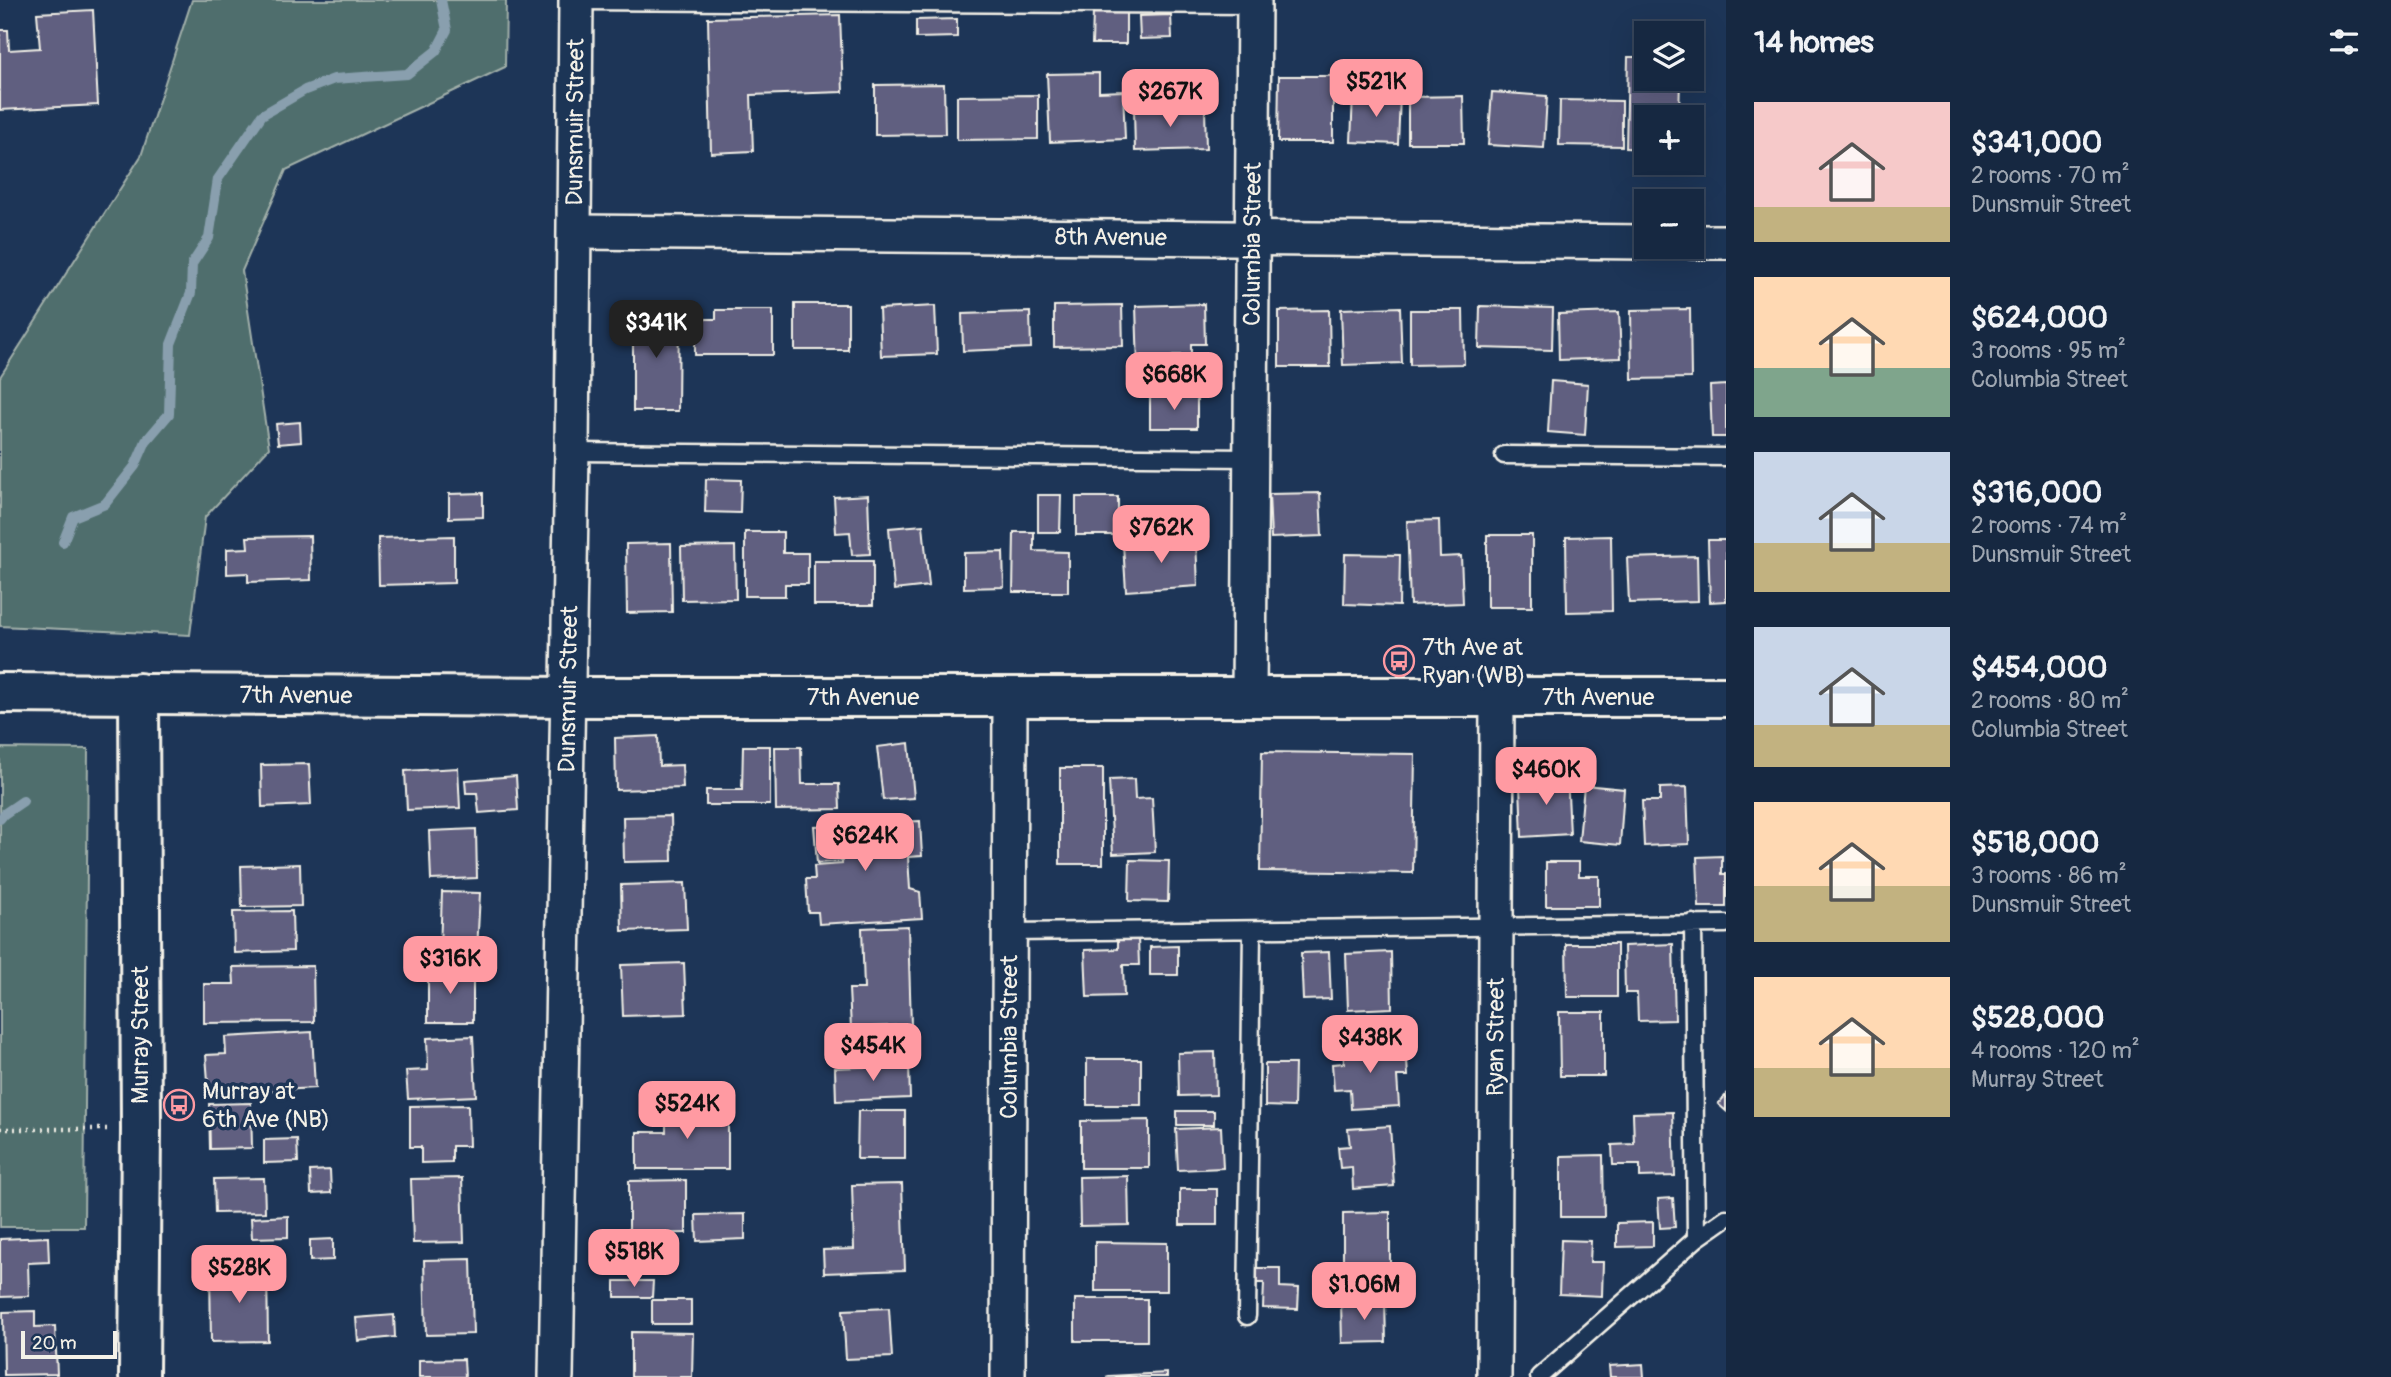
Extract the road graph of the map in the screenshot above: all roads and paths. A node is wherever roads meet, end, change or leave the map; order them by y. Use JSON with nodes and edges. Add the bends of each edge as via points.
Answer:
{"nodes":[{"id":1,"x":576,"y":1,"type":"edge"},
{"id":2,"x":1254,"y":3,"type":"edge"},
{"id":3,"x":575,"y":232,"type":"junction"},
{"id":4,"x":1251,"y":239,"type":"junction"},
{"id":5,"x":1634,"y":242,"type":"edge"},
{"id":6,"x":1704,"y":242,"type":"edge"},
{"id":7,"x":1726,"y":242,"type":"edge"},
{"id":8,"x":572,"y":452,"type":"junction"},
{"id":9,"x":1504,"y":455,"type":"dead end"},
{"id":10,"x":1726,"y":457,"type":"edge"},
{"id":11,"x":1250,"y":458,"type":"junction"},
{"id":12,"x":0,"y":693,"type":"edge"},
{"id":13,"x":139,"y":693,"type":"junction"},
{"id":14,"x":569,"y":696,"type":"junction"},
{"id":15,"x":1010,"y":696,"type":"junction"},
{"id":16,"x":1249,"y":697,"type":"junction"},
{"id":17,"x":1497,"y":697,"type":"junction"},
{"id":18,"x":1726,"y":697,"type":"edge"},
{"id":19,"x":1693,"y":923,"type":"junction"},
{"id":20,"x":1726,"y":924,"type":"edge"},
{"id":21,"x":1497,"y":927,"type":"junction"},
{"id":22,"x":1252,"y":930,"type":"junction"},
{"id":23,"x":1009,"y":932,"type":"junction"},
{"id":24,"x":0,"y":1129,"type":"edge"},
{"id":25,"x":141,"y":1129,"type":"junction"},
{"id":26,"x":1726,"y":1218,"type":"edge"},
{"id":27,"x":1696,"y":1240,"type":"junction"},
{"id":28,"x":1247,"y":1316,"type":"dead end"},
{"id":29,"x":139,"y":1377,"type":"edge"},
{"id":30,"x":556,"y":1377,"type":"edge"},
{"id":31,"x":1008,"y":1377,"type":"edge"},
{"id":32,"x":1494,"y":1377,"type":"edge"},
{"id":33,"x":1539,"y":1377,"type":"edge"}],
"edges":[{"from":1,"to":2,"type":"lane"},
{"from":1,"to":3,"type":"street","name":"Dunsmuir Street"},
{"from":2,"to":4,"type":"street","name":"Columbia Street"},
{"from":3,"to":4,"type":"street","name":"8th Avenue"},
{"from":3,"to":8,"type":"street","name":"Dunsmuir Street"},
{"from":4,"to":5,"type":"street","name":"8th Avenue"},
{"from":4,"to":11,"type":"street","name":"Columbia Street"},
{"from":6,"to":7,"type":"street"},
{"from":8,"to":11,"type":"lane"},
{"from":8,"to":14,"type":"street","name":"Dunsmuir Street"},
{"from":9,"to":10,"type":"lane"},
{"from":11,"to":16,"type":"street","name":"Columbia Street"},
{"from":12,"to":13,"type":"street","name":"7th Avenue"},
{"from":13,"to":14,"type":"street","name":"7th Avenue"},
{"from":13,"to":25,"type":"street","name":"Murray Street"},
{"from":14,"to":15,"type":"street","name":"7th Avenue"},
{"from":14,"to":30,"type":"street","name":"Dunsmuir Street"},
{"from":15,"to":16,"type":"street","name":"7th Avenue"},
{"from":15,"to":23,"type":"street","name":"Columbia Street"},
{"from":16,"to":17,"type":"street","name":"7th Avenue"},
{"from":17,"to":18,"type":"street","name":"7th Avenue"},
{"from":17,"to":21,"type":"street","name":"Ryan Street"},
{"from":19,"to":20,"type":"lane"},
{"from":19,"to":21,"type":"lane"},
{"from":19,"to":27,"type":"lane"},
{"from":21,"to":22,"type":"lane"},
{"from":21,"to":32,"type":"street","name":"Ryan Street"},
{"from":22,"to":23,"type":"lane"},
{"from":22,"to":28,"type":"lane"},
{"from":23,"to":31,"type":"street","name":"Columbia Street"},
{"from":24,"to":25,"type":"path"},
{"from":25,"to":29,"type":"street","name":"Murray Street"},
{"from":26,"to":27,"type":"lane"},
{"from":27,"to":33,"type":"lane"}]}
